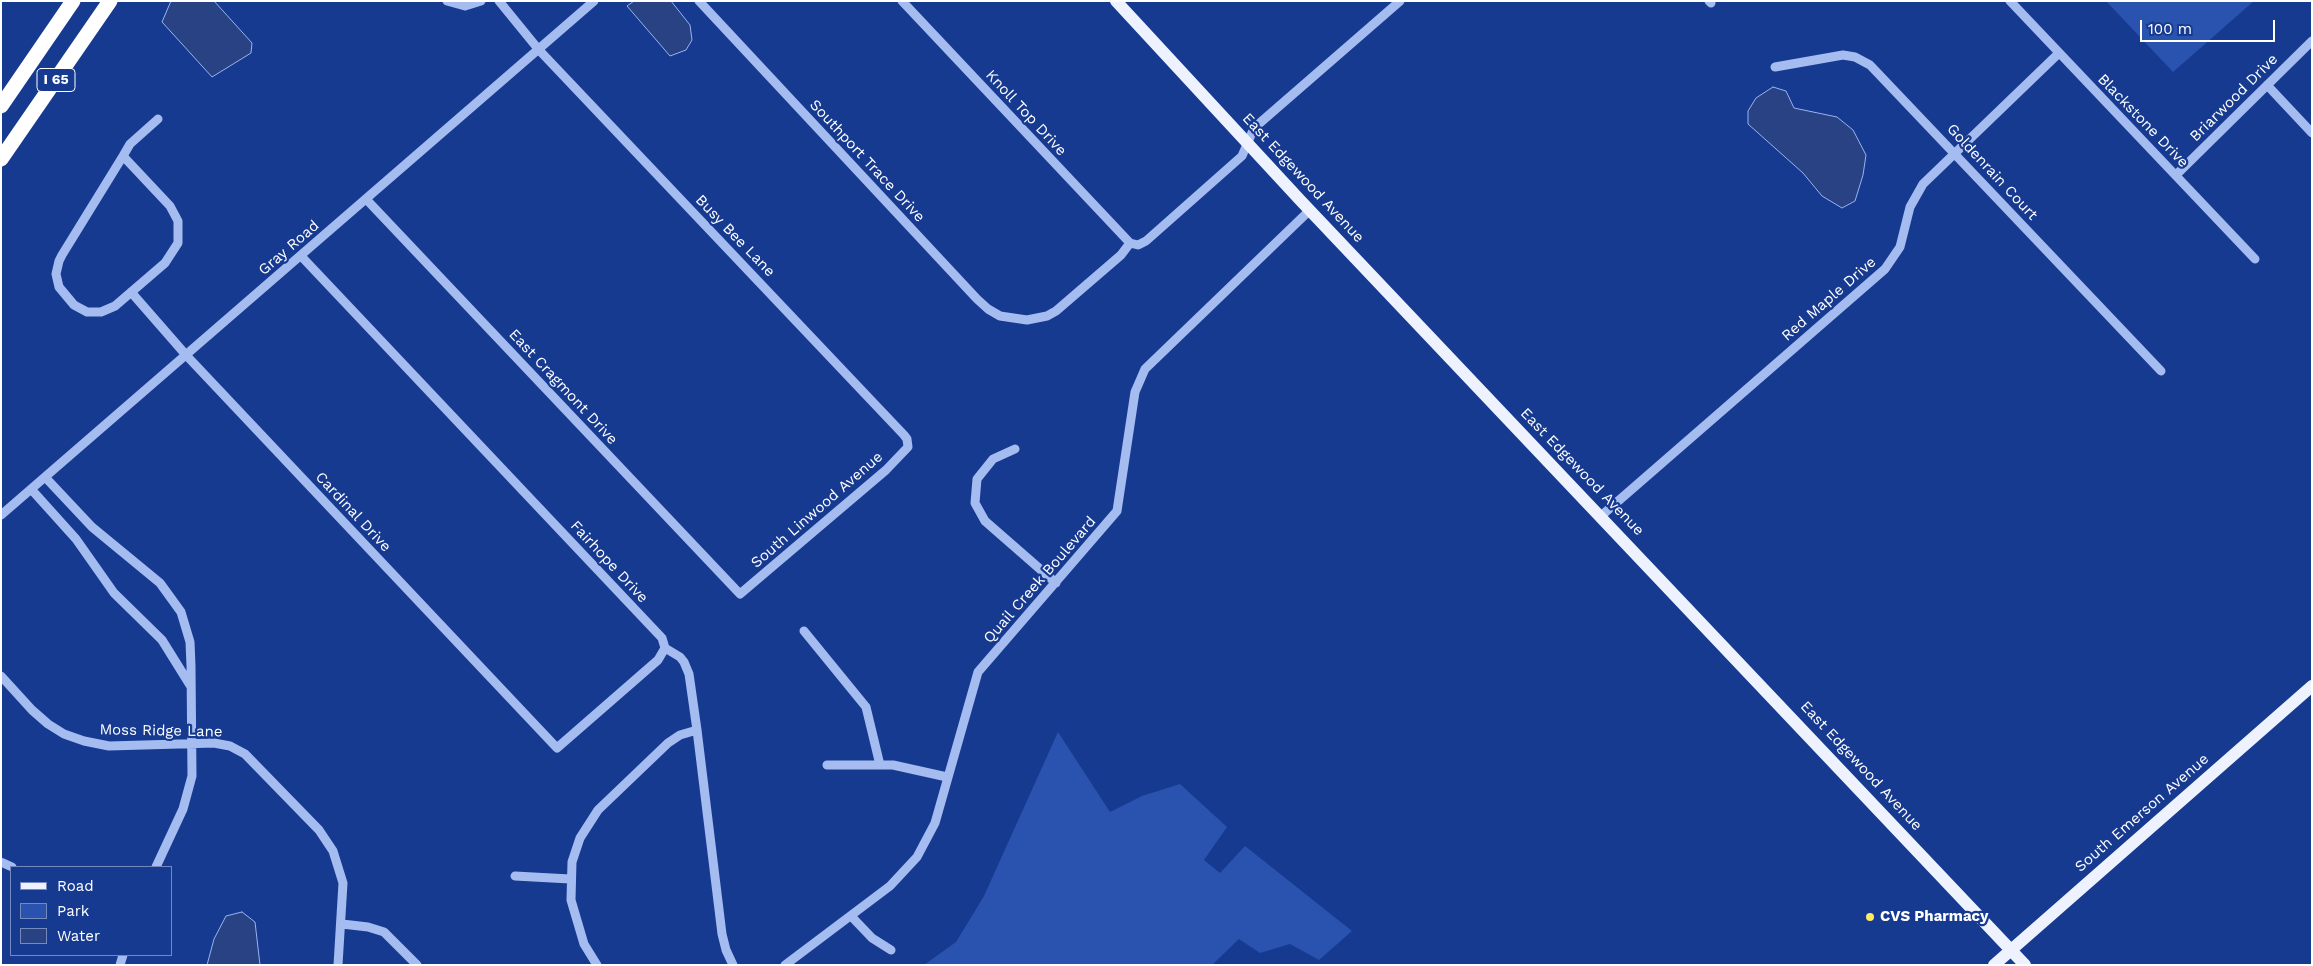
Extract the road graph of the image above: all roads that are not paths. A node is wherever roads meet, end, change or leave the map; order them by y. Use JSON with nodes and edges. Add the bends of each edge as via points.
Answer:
{"nodes":[{"id":1,"x":73,"y":1,"type":"edge"},
{"id":2,"x":110,"y":1,"type":"edge"},
{"id":3,"x":447,"y":1,"type":"edge"},
{"id":4,"x":481,"y":1,"type":"edge"},
{"id":5,"x":499,"y":1,"type":"edge"},
{"id":6,"x":594,"y":1,"type":"edge"},
{"id":7,"x":699,"y":1,"type":"edge"},
{"id":8,"x":902,"y":1,"type":"edge"},
{"id":9,"x":1116,"y":1,"type":"edge"},
{"id":10,"x":1400,"y":1,"type":"edge"},
{"id":11,"x":2010,"y":1,"type":"edge"},
{"id":12,"x":2312,"y":41,"type":"edge"},
{"id":13,"x":539,"y":50,"type":"junction"},
{"id":14,"x":2059,"y":53,"type":"junction"},
{"id":15,"x":1775,"y":67,"type":"dead end"},
{"id":16,"x":2267,"y":85,"type":"junction"},
{"id":17,"x":1,"y":106,"type":"edge"},
{"id":18,"x":158,"y":119,"type":"dead end"},
{"id":19,"x":2312,"y":133,"type":"edge"},
{"id":20,"x":1247,"y":143,"type":"junction"},
{"id":21,"x":1955,"y":152,"type":"junction"},
{"id":22,"x":123,"y":156,"type":"junction"},
{"id":23,"x":1,"y":159,"type":"edge"},
{"id":24,"x":2176,"y":175,"type":"junction"},
{"id":25,"x":366,"y":199,"type":"junction"},
{"id":26,"x":1310,"y":210,"type":"junction"},
{"id":27,"x":1130,"y":243,"type":"junction"},
{"id":28,"x":301,"y":256,"type":"junction"},
{"id":29,"x":2255,"y":259,"type":"dead end"},
{"id":30,"x":131,"y":292,"type":"junction"},
{"id":31,"x":186,"y":355,"type":"junction"},
{"id":32,"x":2161,"y":371,"type":"dead end"},
{"id":33,"x":908,"y":443,"type":"joint"},
{"id":34,"x":1015,"y":449,"type":"dead end"},
{"id":35,"x":45,"y":477,"type":"junction"},
{"id":36,"x":31,"y":490,"type":"junction"},
{"id":37,"x":1,"y":515,"type":"edge"},
{"id":38,"x":1601,"y":516,"type":"junction"},
{"id":39,"x":1056,"y":583,"type":"junction"},
{"id":40,"x":740,"y":594,"type":"joint"},
{"id":41,"x":804,"y":631,"type":"dead end"},
{"id":42,"x":665,"y":648,"type":"junction"},
{"id":43,"x":1,"y":676,"type":"edge"},
{"id":44,"x":190,"y":685,"type":"junction"},
{"id":45,"x":2312,"y":686,"type":"edge"},
{"id":46,"x":697,"y":730,"type":"junction"},
{"id":47,"x":192,"y":744,"type":"junction"},
{"id":48,"x":827,"y":765,"type":"dead end"},
{"id":49,"x":880,"y":765,"type":"junction"},
{"id":50,"x":947,"y":777,"type":"junction"},
{"id":51,"x":156,"y":866,"type":"edge"},
{"id":52,"x":515,"y":876,"type":"dead end"},
{"id":53,"x":570,"y":879,"type":"junction"},
{"id":54,"x":850,"y":916,"type":"junction"},
{"id":55,"x":342,"y":924,"type":"junction"},
{"id":56,"x":891,"y":950,"type":"dead end"},
{"id":57,"x":2012,"y":950,"type":"junction"},
{"id":58,"x":338,"y":965,"type":"edge"},
{"id":59,"x":417,"y":965,"type":"edge"},
{"id":60,"x":597,"y":965,"type":"edge"},
{"id":61,"x":733,"y":965,"type":"edge"},
{"id":62,"x":785,"y":965,"type":"edge"},
{"id":63,"x":1994,"y":965,"type":"edge"},
{"id":64,"x":2025,"y":965,"type":"edge"}],
"edges":[{"from":1,"to":17,"type":"highway","number":"I 65"},
{"from":2,"to":23,"type":"highway","number":"I 65"},
{"from":3,"to":4,"type":"street","via":[[460,6]]},
{"from":5,"to":13,"type":"street","name":"Busy Bee Lane"},
{"from":6,"to":13,"type":"street","name":"Gray Road"},
{"from":7,"to":27,"type":"street","name":"Southport Trace Drive","via":[[982,304],[1000,316],[1027,320],[1047,316],[1064,306]]},
{"from":8,"to":27,"type":"street","name":"Knoll Top Drive"},
{"from":9,"to":20,"type":"main road","name":"East Edgewood Avenue"},
{"from":10,"to":20,"type":"street","via":[[1254,128]]},
{"from":11,"to":14,"type":"street","name":"Blackstone Drive"},
{"from":12,"to":16,"type":"street","name":"Briarwood Drive"},
{"from":13,"to":25,"type":"street","name":"Gray Road"},
{"from":13,"to":33,"type":"street","name":"Busy Bee Lane","via":[[904,435]]},
{"from":14,"to":21,"type":"street","name":"Red Maple Drive"},
{"from":14,"to":24,"type":"street","name":"Blackstone Drive"},
{"from":15,"to":21,"type":"street","name":"Goldenrain Court","via":[[1829,56],[1855,57],[1877,70]]},
{"from":16,"to":19,"type":"street"},
{"from":16,"to":24,"type":"street","name":"Briarwood Drive"},
{"from":18,"to":22,"type":"street","via":[[134,140]]},
{"from":20,"to":26,"type":"main road","name":"East Edgewood Avenue"},
{"from":20,"to":27,"type":"street","via":[[1242,156],[1146,241]]},
{"from":21,"to":32,"type":"street","name":"Goldenrain Court"},
{"from":21,"to":38,"type":"street","name":"Red Maple Drive","via":[[1918,191],[1907,215],[1900,247],[1885,269]]},
{"from":22,"to":30,"type":"street","via":[[170,206],[179,228],[178,243],[171,256]]},
{"from":22,"to":30,"type":"street","via":[[62,255],[56,274],[63,293],[86,312],[108,310]]},
{"from":24,"to":29,"type":"street","name":"Blackstone Drive"},
{"from":25,"to":28,"type":"street","name":"Gray Road"},
{"from":25,"to":40,"type":"street","name":"East Cragmont Drive"},
{"from":26,"to":38,"type":"main road","name":"East Edgewood Avenue"},
{"from":26,"to":39,"type":"street","name":"Quail Creek Boulevard","via":[[1145,368],[1135,392],[1117,511]]},
{"from":28,"to":31,"type":"street","name":"Gray Road"},
{"from":28,"to":42,"type":"street","name":"Fairhope Drive","via":[[662,638]]},
{"from":30,"to":31,"type":"street","name":"Cardinal Drive"},
{"from":31,"to":35,"type":"street","name":"Gray Road"},
{"from":31,"to":42,"type":"street","name":"Cardinal Drive","via":[[557,748],[658,660]]},
{"from":33,"to":40,"type":"street","name":"South Linwood Avenue","via":[[905,451],[886,470]]},
{"from":34,"to":39,"type":"street","via":[[993,459],[977,479],[975,503],[985,521]]},
{"from":35,"to":36,"type":"street","name":"Gray Road"},
{"from":35,"to":44,"type":"street","via":[[92,527],[169,593],[181,612],[190,642]]},
{"from":36,"to":37,"type":"street","name":"Gray Road"},
{"from":36,"to":44,"type":"street","via":[[76,539],[114,593],[162,640]]},
{"from":38,"to":57,"type":"main road","name":"East Edgewood Avenue"},
{"from":39,"to":50,"type":"street","name":"Quail Creek Boulevard","via":[[978,672]]},
{"from":41,"to":49,"type":"street","via":[[866,707]]},
{"from":42,"to":46,"type":"street","name":"Fairhope Drive","via":[[680,657],[687,668]]},
{"from":43,"to":47,"type":"street","name":"Moss Ridge Lane","via":[[32,710],[64,734],[109,746]]},
{"from":44,"to":47,"type":"street"},
{"from":45,"to":57,"type":"main road","name":"South Emerson Avenue"},
{"from":46,"to":53,"type":"street","via":[[668,743],[598,810],[576,846]]},
{"from":46,"to":61,"type":"street","name":"Fairhope Drive","via":[[722,934]]},
{"from":47,"to":51,"type":"street","via":[[192,776],[184,807]]},
{"from":47,"to":55,"type":"street","name":"Moss Ridge Lane","via":[[222,744],[246,754],[325,836],[340,866]]},
{"from":48,"to":49,"type":"street"},
{"from":49,"to":50,"type":"street","via":[[903,766]]},
{"from":50,"to":54,"type":"street","name":"Quail Creek Boulevard","via":[[934,824],[917,857],[894,883]]},
{"from":52,"to":53,"type":"street"},
{"from":53,"to":60,"type":"street","via":[[576,920],[584,944]]},
{"from":54,"to":56,"type":"street","via":[[867,934]]},
{"from":54,"to":62,"type":"street","name":"Quail Creek Boulevard"},
{"from":55,"to":58,"type":"street","name":"Moss Ridge Lane"},
{"from":55,"to":59,"type":"street","via":[[368,926],[384,932]]},
{"from":57,"to":63,"type":"main road","name":"South Emerson Avenue"},
{"from":57,"to":64,"type":"main road","name":"East Edgewood Avenue"}]}
